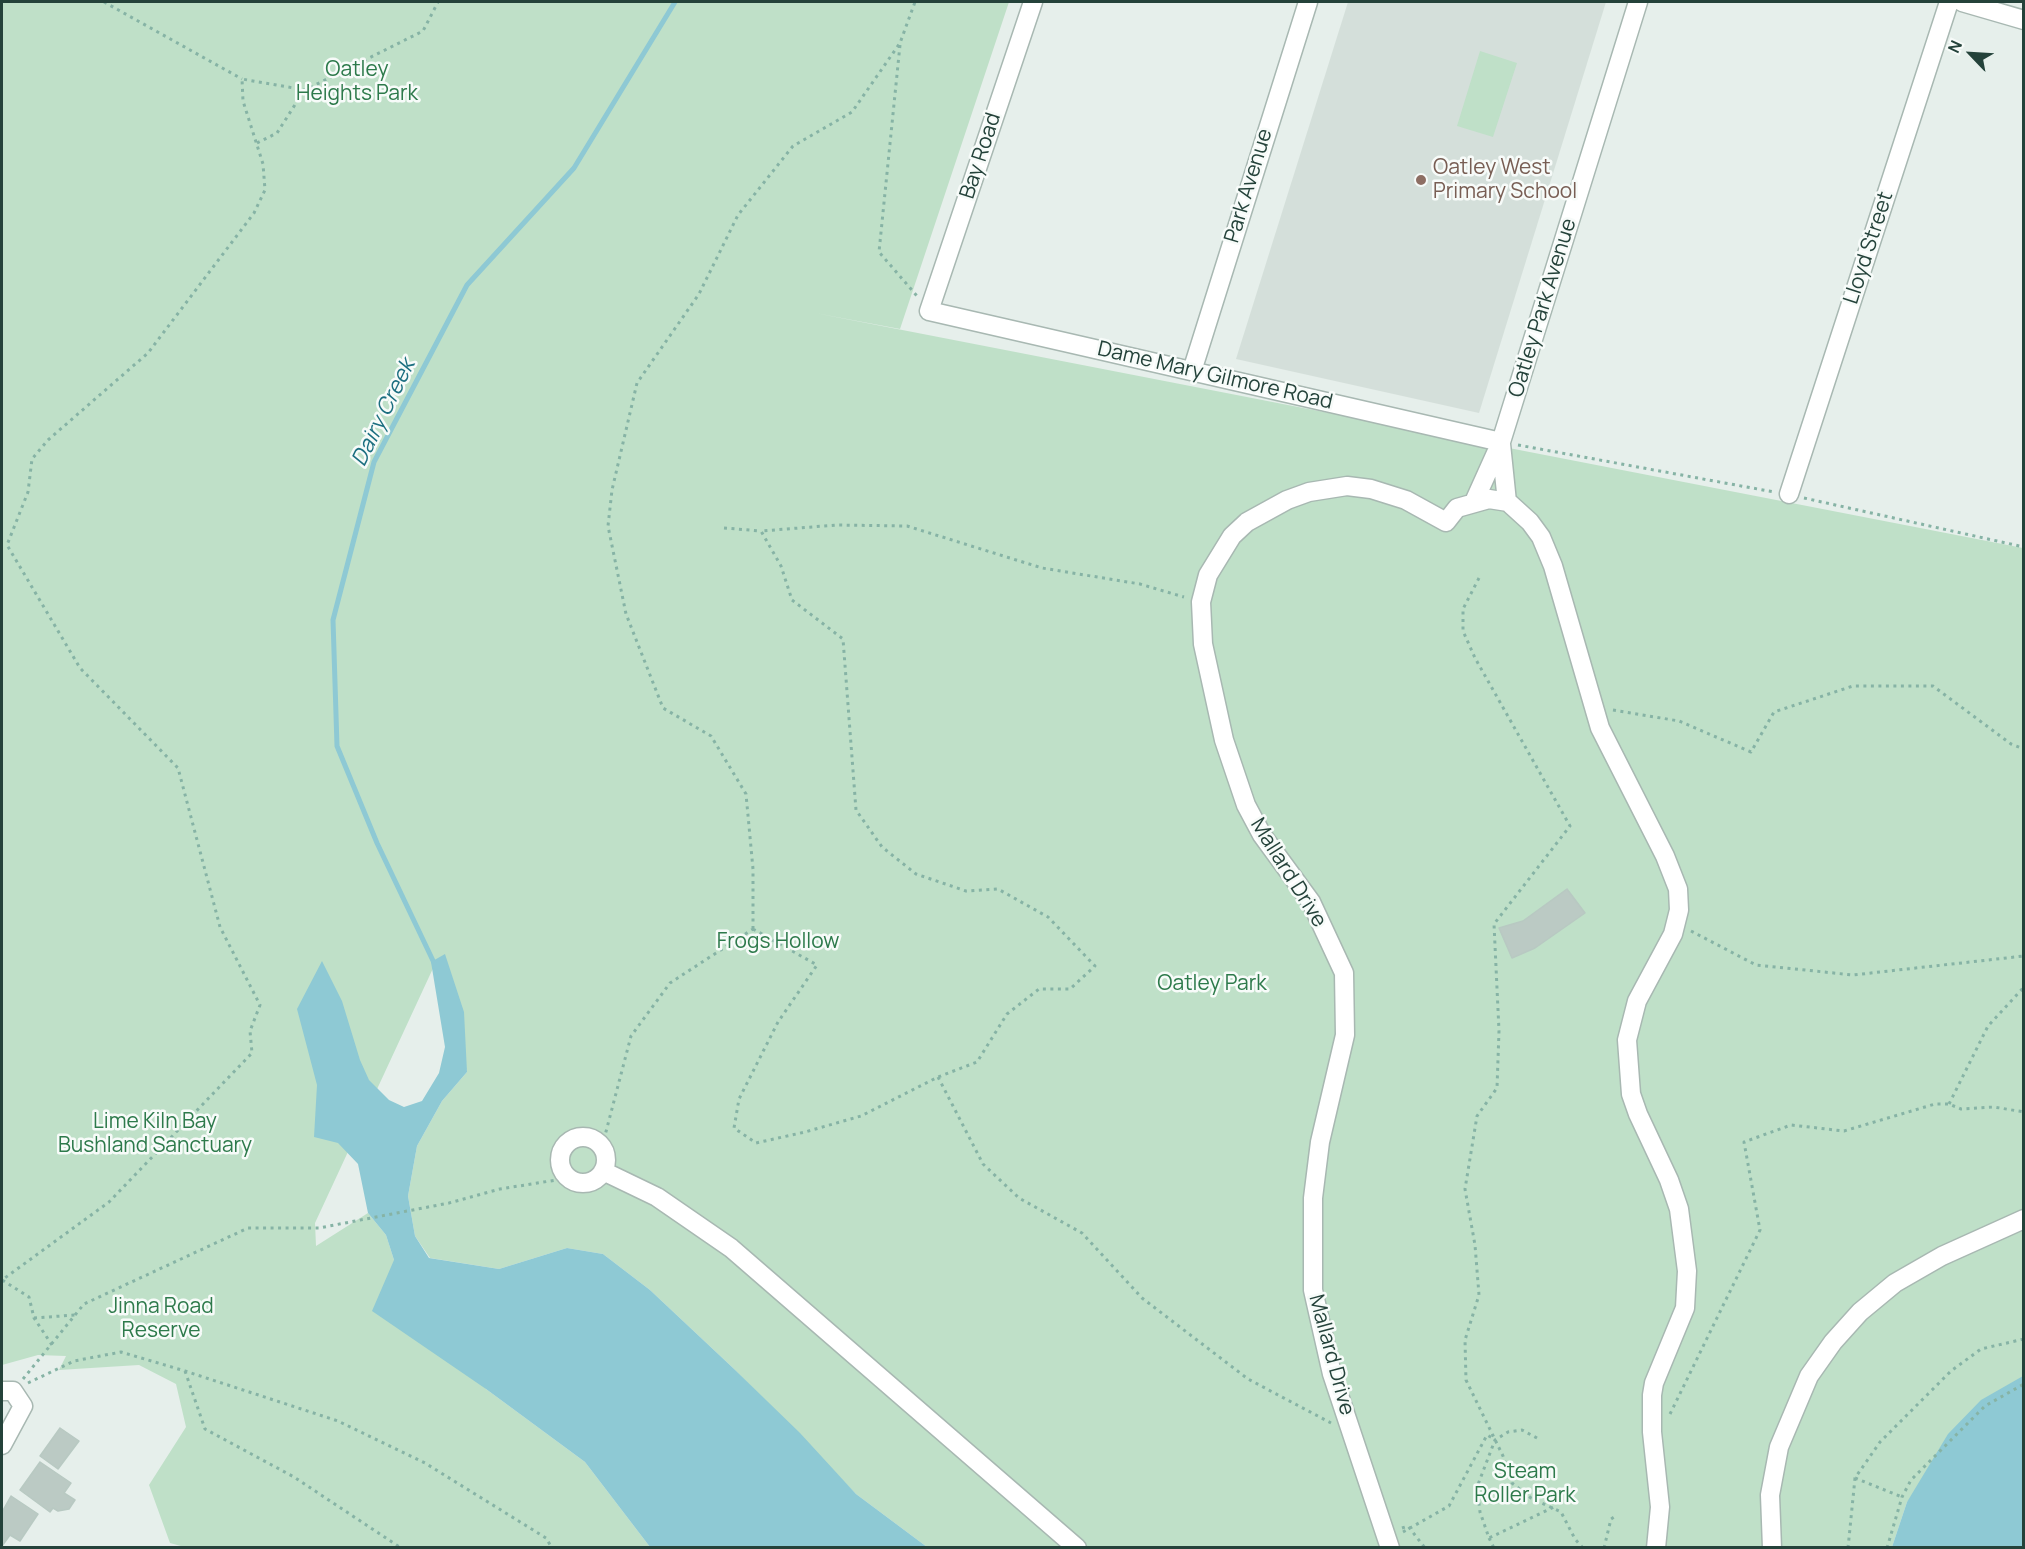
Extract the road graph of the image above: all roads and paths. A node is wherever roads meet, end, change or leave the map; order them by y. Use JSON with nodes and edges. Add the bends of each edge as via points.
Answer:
{"nodes":[{"id":1,"x":104,"y":2,"type":"edge"},
{"id":2,"x":438,"y":2,"type":"edge"},
{"id":3,"x":915,"y":2,"type":"edge"},
{"id":4,"x":1033,"y":2,"type":"edge"},
{"id":5,"x":1308,"y":2,"type":"edge"},
{"id":6,"x":1638,"y":2,"type":"edge"},
{"id":7,"x":1949,"y":2,"type":"edge"},
{"id":8,"x":1962,"y":2,"type":"edge"},
{"id":9,"x":2024,"y":20,"type":"edge"},
{"id":10,"x":900,"y":43,"type":"junction"},
{"id":11,"x":242,"y":79,"type":"junction"},
{"id":12,"x":305,"y":90,"type":"junction"},
{"id":13,"x":257,"y":143,"type":"junction"},
{"id":14,"x":929,"y":311,"type":"junction"},
{"id":15,"x":1192,"y":371,"type":"junction"},
{"id":16,"x":1501,"y":442,"type":"junction"},
{"id":17,"x":1789,"y":494,"type":"junction"},
{"id":18,"x":1474,"y":502,"type":"junction"},
{"id":19,"x":1507,"y":502,"type":"junction"},
{"id":20,"x":724,"y":528,"type":"dead end"},
{"id":21,"x":761,"y":531,"type":"junction"},
{"id":22,"x":2024,"y":547,"type":"edge"},
{"id":23,"x":1479,"y":578,"type":"dead end"},
{"id":24,"x":1201,"y":602,"type":"junction"},
{"id":25,"x":1592,"y":707,"type":"junction"},
{"id":26,"x":2024,"y":749,"type":"edge"},
{"id":27,"x":1676,"y":923,"type":"junction"},
{"id":28,"x":753,"y":928,"type":"junction"},
{"id":29,"x":2024,"y":956,"type":"edge"},
{"id":30,"x":2024,"y":987,"type":"edge"},
{"id":31,"x":938,"y":1077,"type":"junction"},
{"id":32,"x":1949,"y":1104,"type":"junction"},
{"id":33,"x":2024,"y":1112,"type":"edge"},
{"id":34,"x":602,"y":1147,"type":"junction"},
{"id":35,"x":603,"y":1171,"type":"junction"},
{"id":36,"x":569,"y":1178,"type":"junction"},
{"id":37,"x":2024,"y":1219,"type":"edge"},
{"id":38,"x":75,"y":1315,"type":"junction"},
{"id":39,"x":33,"y":1318,"type":"junction"},
{"id":40,"x":2024,"y":1338,"type":"edge"},
{"id":41,"x":52,"y":1345,"type":"junction"},
{"id":42,"x":185,"y":1371,"type":"junction"},
{"id":43,"x":2024,"y":1384,"type":"edge"},
{"id":44,"x":7,"y":1391,"type":"edge"},
{"id":45,"x":1652,"y":1432,"type":"junction"},
{"id":46,"x":1353,"y":1435,"type":"junction"},
{"id":47,"x":1538,"y":1438,"type":"dead end"},
{"id":48,"x":1495,"y":1440,"type":"junction"},
{"id":49,"x":2,"y":1445,"type":"edge"},
{"id":50,"x":1855,"y":1478,"type":"junction"},
{"id":51,"x":1484,"y":1486,"type":"dead end"},
{"id":52,"x":1477,"y":1487,"type":"junction"},
{"id":53,"x":1902,"y":1497,"type":"junction"},
{"id":54,"x":1554,"y":1507,"type":"junction"},
{"id":55,"x":1617,"y":1515,"type":"dead end"},
{"id":56,"x":1410,"y":1528,"type":"junction"},
{"id":57,"x":1393,"y":1536,"type":"edge"},
{"id":58,"x":1490,"y":1538,"type":"junction"},
{"id":59,"x":401,"y":1548,"type":"edge"},
{"id":60,"x":552,"y":1548,"type":"edge"},
{"id":61,"x":1077,"y":1548,"type":"edge"},
{"id":62,"x":1425,"y":1548,"type":"edge"},
{"id":63,"x":1494,"y":1548,"type":"edge"},
{"id":64,"x":1582,"y":1548,"type":"edge"},
{"id":65,"x":1604,"y":1548,"type":"edge"},
{"id":66,"x":1656,"y":1548,"type":"edge"},
{"id":67,"x":1772,"y":1548,"type":"edge"},
{"id":68,"x":1848,"y":1548,"type":"edge"},
{"id":69,"x":1887,"y":1548,"type":"edge"}],
"edges":[{"from":1,"to":11,"type":"path"},
{"from":2,"to":12,"type":"path","via":[[423,31]]},
{"from":3,"to":10,"type":"path"},
{"from":4,"to":14,"type":"street","name":"Bay Road"},
{"from":5,"to":15,"type":"street","name":"Park Avenue"},
{"from":6,"to":16,"type":"street","name":"Oatley Park Avenue"},
{"from":7,"to":17,"type":"street","name":"Lloyd Street"},
{"from":8,"to":9,"type":"street"},
{"from":10,"to":14,"type":"path","via":[[879,252]]},
{"from":10,"to":28,"type":"path","via":[[852,112],[793,146],[738,214],[699,294],[637,383],[612,490],[608,526],[626,614],[663,708],[711,736],[746,794],[753,869]]},
{"from":11,"to":12,"type":"path"},
{"from":11,"to":13,"type":"path","via":[[243,101]]},
{"from":12,"to":13,"type":"path","via":[[277,133]]},
{"from":13,"to":39,"type":"path","via":[[265,190],[254,213],[148,353],[48,440],[32,459],[28,492],[7,545],[80,668],[178,768],[220,927],[260,1005],[250,1030],[252,1053],[109,1202],[2,1280],[29,1297]]},
{"from":14,"to":15,"type":"street","name":"Dame Mary Gilmore Road"},
{"from":15,"to":16,"type":"street","name":"Dame Mary Gilmore Road"},
{"from":16,"to":17,"type":"path"},
{"from":16,"to":18,"type":"street"},
{"from":16,"to":19,"type":"street"},
{"from":17,"to":22,"type":"path"},
{"from":18,"to":19,"type":"street"},
{"from":18,"to":24,"type":"street","name":"Mallard Drive","via":[[1457,508],[1446,522],[1406,500],[1371,489],[1347,486],[1298,496],[1267,509],[1232,536],[1208,575]]},
{"from":19,"to":25,"type":"street","via":[[1541,537]]},
{"from":20,"to":21,"type":"path"},
{"from":21,"to":24,"type":"path","via":[[837,525],[907,526],[1042,568],[1140,584]]},
{"from":21,"to":31,"type":"path","via":[[781,566],[792,600],[843,639],[856,810],[882,846],[916,874],[966,891],[998,889],[1048,917],[1095,966],[1070,989],[1039,989],[1007,1014],[977,1062]]},
{"from":23,"to":48,"type":"path","via":[[1463,609],[1463,631],[1570,826],[1494,924],[1499,1031],[1497,1088],[1477,1116],[1465,1189],[1479,1295],[1465,1340],[1466,1380]]},
{"from":24,"to":46,"type":"street","name":"Mallard Drive","via":[[1203,644],[1236,780],[1262,835],[1311,902],[1344,973],[1346,1035],[1316,1166],[1312,1267],[1321,1336]]},
{"from":25,"to":26,"type":"path","via":[[1679,722],[1751,752],[1774,712],[1853,686],[1933,686],[2011,744]]},
{"from":25,"to":27,"type":"street","via":[[1610,751],[1673,874],[1679,900]]},
{"from":27,"to":29,"type":"path","via":[[1756,964],[1853,975]]},
{"from":27,"to":45,"type":"street","via":[[1637,1001],[1628,1040],[1631,1094],[1679,1209],[1687,1270],[1685,1308],[1654,1383]]},
{"from":28,"to":31,"type":"path","via":[[817,965],[778,1022],[739,1099],[734,1128],[756,1143],[806,1132],[861,1116]]},
{"from":28,"to":34,"type":"path","via":[[670,983],[631,1036]]},
{"from":30,"to":32,"type":"path","via":[[1988,1026]]},
{"from":31,"to":46,"type":"path","via":[[983,1164],[1018,1198],[1082,1233],[1142,1298],[1248,1379]]},
{"from":32,"to":33,"type":"path","via":[[1961,1109],[1994,1107]]},
{"from":32,"to":45,"type":"path","via":[[1922,1107],[1844,1131],[1791,1125],[1744,1142],[1760,1230],[1670,1413]]},
{"from":34,"to":35,"type":"street","via":[[606,1159]]},
{"from":34,"to":36,"type":"street","via":[[591,1138],[570,1140],[560,1159]]},
{"from":35,"to":36,"type":"street","via":[[588,1182]]},
{"from":35,"to":61,"type":"street","via":[[657,1197],[730,1248]]},
{"from":36,"to":38,"type":"path","via":[[319,1228],[248,1228],[84,1304]]},
{"from":37,"to":67,"type":"street","via":[[1942,1256],[1895,1283],[1860,1312],[1833,1342],[1809,1376],[1779,1447],[1770,1495]]},
{"from":38,"to":39,"type":"path"},
{"from":38,"to":41,"type":"path"},
{"from":39,"to":41,"type":"path"},
{"from":40,"to":50,"type":"path","via":[[1981,1349],[1951,1371],[1880,1442]]},
{"from":41,"to":44,"type":"path"},
{"from":42,"to":44,"type":"path","via":[[121,1352],[74,1361]]},
{"from":42,"to":59,"type":"path","via":[[205,1429],[294,1477]]},
{"from":42,"to":60,"type":"path","via":[[338,1421],[406,1454],[546,1538]]},
{"from":43,"to":53,"type":"path","via":[[1985,1406],[1911,1480]]},
{"from":44,"to":49,"type":"street","via":[[24,1406]]},
{"from":45,"to":66,"type":"street","via":[[1660,1507]]},
{"from":46,"to":57,"type":"street","name":"Mallard Drive"},
{"from":47,"to":48,"type":"path","via":[[1522,1430]]},
{"from":48,"to":52,"type":"path"},
{"from":48,"to":54,"type":"path","via":[[1512,1483],[1531,1498]]},
{"from":48,"to":56,"type":"path","via":[[1488,1436],[1449,1506]]},
{"from":50,"to":53,"type":"path"},
{"from":50,"to":68,"type":"path"},
{"from":51,"to":52,"type":"path"},
{"from":52,"to":58,"type":"path","via":[[1480,1512]]},
{"from":53,"to":69,"type":"path"},
{"from":54,"to":58,"type":"path"},
{"from":54,"to":64,"type":"path"},
{"from":55,"to":65,"type":"path","via":[[1611,1519]]},
{"from":56,"to":57,"type":"path"},
{"from":56,"to":57,"type":"path"},
{"from":56,"to":62,"type":"path"},
{"from":58,"to":63,"type":"path"}]}
